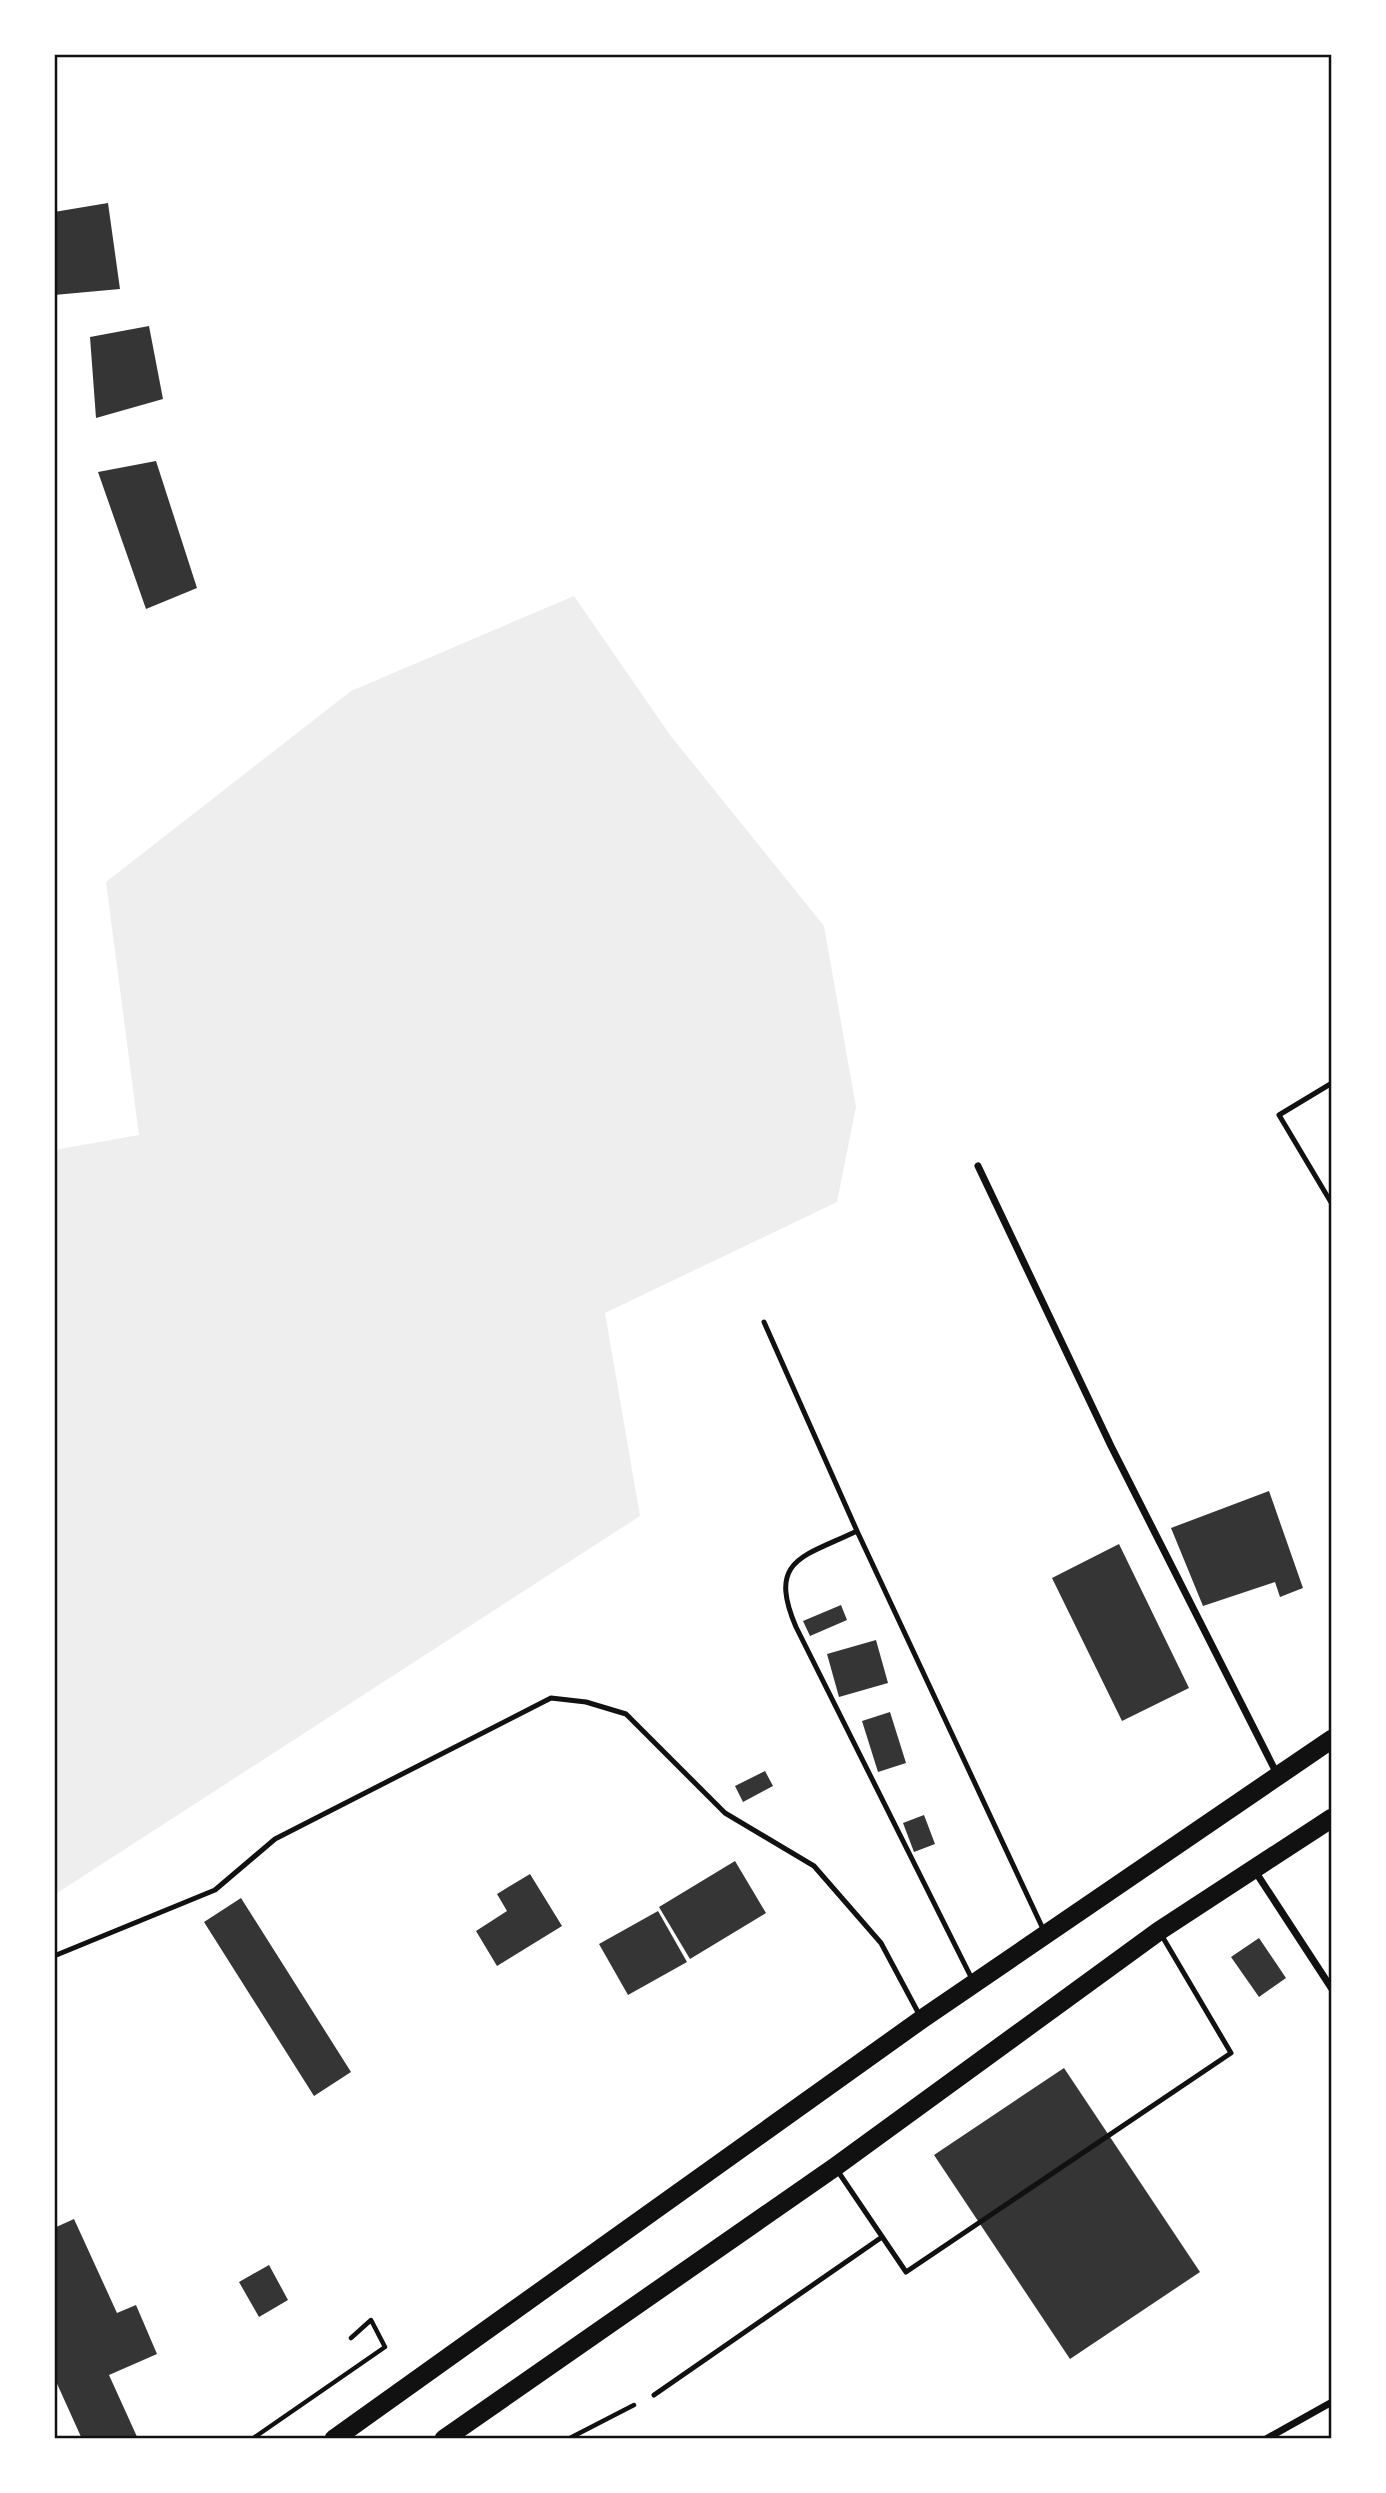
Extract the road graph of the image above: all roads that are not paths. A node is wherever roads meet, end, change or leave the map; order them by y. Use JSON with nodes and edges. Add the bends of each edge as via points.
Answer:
{"nodes":[{"id":1,"x":1332,"y":1083,"type":"edge"},
{"id":2,"x":978,"y":1166,"type":"dead end"},
{"id":3,"x":1332,"y":1204,"type":"edge"},
{"id":4,"x":764,"y":1322,"type":"dead end"},
{"id":5,"x":857,"y":1531,"type":"junction"},
{"id":6,"x":1332,"y":1739,"type":"edge"},
{"id":7,"x":1277,"y":1775,"type":"junction"},
{"id":8,"x":1332,"y":1818,"type":"edge"},
{"id":9,"x":1253,"y":1868,"type":"junction"},
{"id":10,"x":1159,"y":1931,"type":"junction"},
{"id":11,"x":1046,"y":1937,"type":"junction"},
{"id":12,"x":54,"y":1956,"type":"edge"},
{"id":13,"x":975,"y":1984,"type":"junction"},
{"id":14,"x":1332,"y":1989,"type":"edge"},
{"id":15,"x":922,"y":2019,"type":"junction"},
{"id":16,"x":835,"y":2167,"type":"junction"},
{"id":17,"x":882,"y":2237,"type":"junction"},
{"id":18,"x":654,"y":2395,"type":"road end"},
{"id":19,"x":1332,"y":2402,"type":"edge"},
{"id":20,"x":334,"y":2439,"type":"edge"},
{"id":21,"x":444,"y":2439,"type":"edge"},
{"id":22,"x":1266,"y":2439,"type":"edge"}],
"edges":[{"from":1,"to":3,"type":"lane","via":[[1279,1115]]},
{"from":2,"to":7,"type":"street","via":[[1111,1446]]},
{"from":4,"to":5,"type":"lane"},
{"from":5,"to":11,"type":"lane"},
{"from":5,"to":13,"type":"lane","via":[[797,1560],[785,1577],[784,1599]]},
{"from":6,"to":7,"type":"highway"},
{"from":7,"to":11,"type":"highway"},
{"from":8,"to":9,"type":"highway"},
{"from":9,"to":10,"type":"highway"},
{"from":9,"to":14,"type":"street"},
{"from":10,"to":16,"type":"highway"},
{"from":10,"to":17,"type":"lane","via":[[1231,2053],[906,2272]]},
{"from":11,"to":13,"type":"highway"},
{"from":12,"to":15,"type":"lane","via":[[215,1890],[275,1839],[551,1698],[626,1714],[725,1813],[814,1866],[881,1943]]},
{"from":13,"to":15,"type":"highway"},
{"from":15,"to":20,"type":"highway"},
{"from":16,"to":17,"type":"lane"},
{"from":16,"to":21,"type":"highway"},
{"from":17,"to":18,"type":"lane"},
{"from":19,"to":22,"type":"street"}]}
